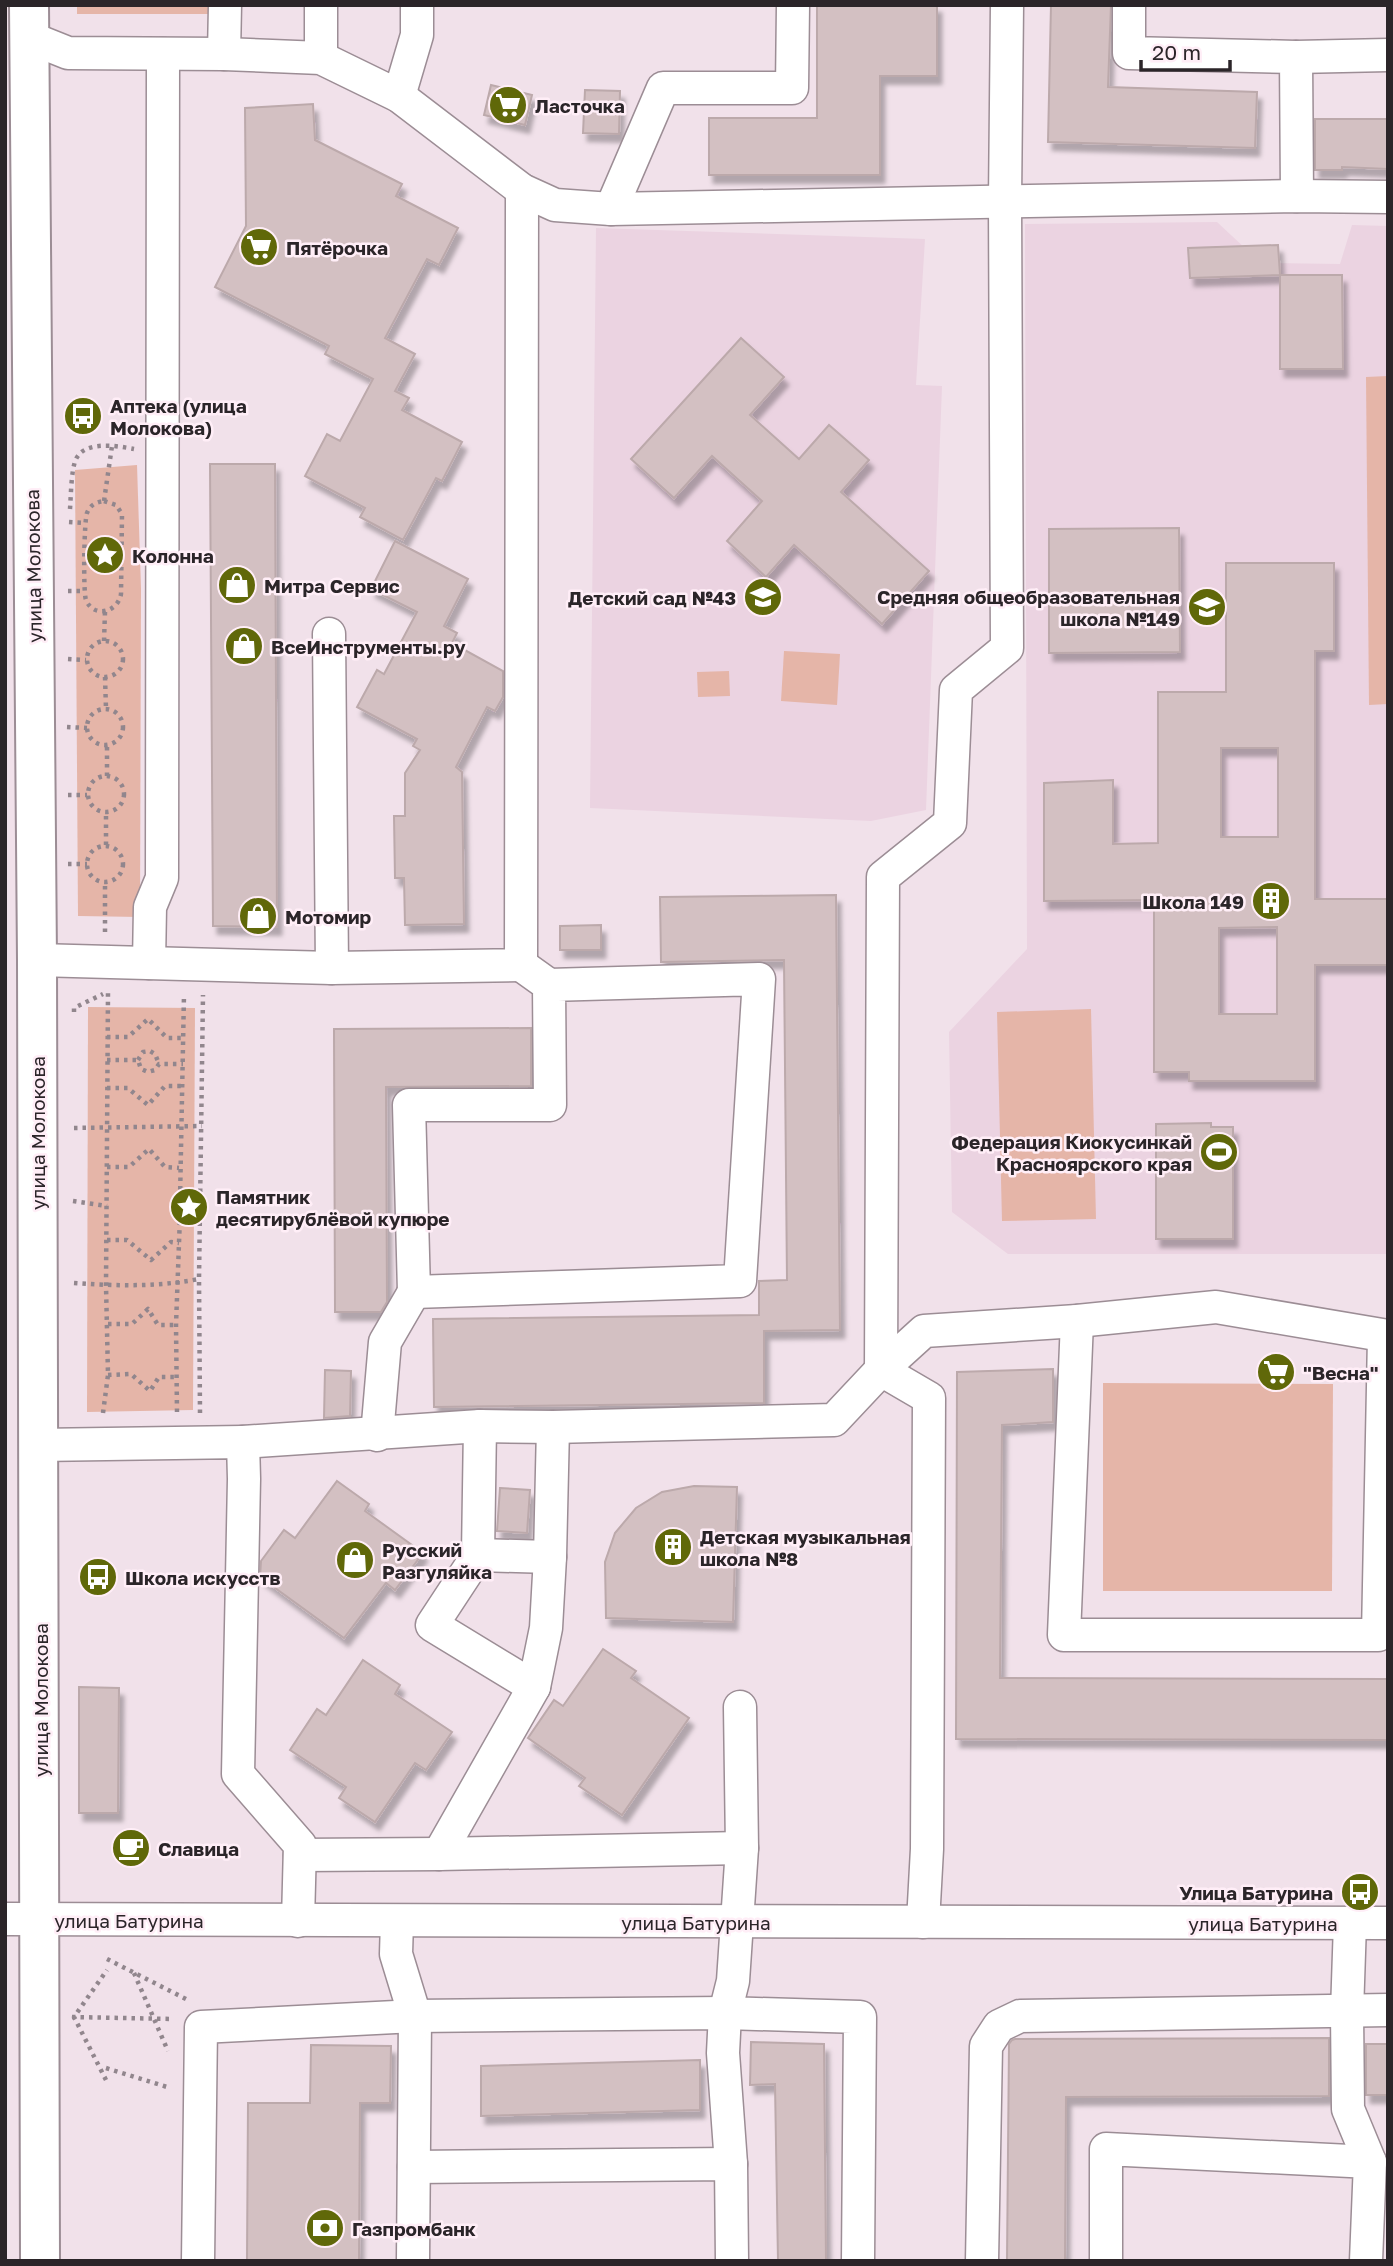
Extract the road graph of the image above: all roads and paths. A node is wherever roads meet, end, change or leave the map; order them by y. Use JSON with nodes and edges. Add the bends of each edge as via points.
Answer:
{"nodes":[{"id":1,"x":225,"y":5,"type":"edge"},
{"id":2,"x":321,"y":5,"type":"edge"},
{"id":3,"x":417,"y":5,"type":"edge"},
{"id":4,"x":793,"y":5,"type":"edge"},
{"id":5,"x":1007,"y":5,"type":"edge"},
{"id":6,"x":1129,"y":5,"type":"edge"},
{"id":7,"x":29,"y":21,"type":"edge"},
{"id":8,"x":163,"y":54,"type":"junction"},
{"id":9,"x":225,"y":54,"type":"junction"},
{"id":10,"x":1388,"y":55,"type":"edge"},
{"id":11,"x":1296,"y":57,"type":"junction"},
{"id":12,"x":321,"y":58,"type":"junction"},
{"id":13,"x":399,"y":96,"type":"junction"},
{"id":14,"x":522,"y":190,"type":"junction"},
{"id":15,"x":1297,"y":196,"type":"junction"},
{"id":16,"x":1388,"y":197,"type":"edge"},
{"id":17,"x":1005,"y":201,"type":"junction"},
{"id":18,"x":611,"y":209,"type":"junction"},
{"id":19,"x":112,"y":446,"type":"dead end"},
{"id":20,"x":104,"y":501,"type":"junction"},
{"id":21,"x":69,"y":522,"type":"dead end"},
{"id":22,"x":86,"y":523,"type":"junction"},
{"id":23,"x":67,"y":590,"type":"dead end"},
{"id":24,"x":85,"y":591,"type":"junction"},
{"id":25,"x":105,"y":612,"type":"junction"},
{"id":26,"x":328,"y":635,"type":"dead end"},
{"id":27,"x":104,"y":641,"type":"junction"},
{"id":28,"x":67,"y":659,"type":"dead end"},
{"id":29,"x":86,"y":660,"type":"junction"},
{"id":30,"x":105,"y":677,"type":"junction"},
{"id":31,"x":106,"y":709,"type":"junction"},
{"id":32,"x":66,"y":727,"type":"dead end"},
{"id":33,"x":87,"y":728,"type":"junction"},
{"id":34,"x":107,"y":745,"type":"junction"},
{"id":35,"x":107,"y":776,"type":"junction"},
{"id":36,"x":88,"y":794,"type":"junction"},
{"id":37,"x":67,"y":795,"type":"dead end"},
{"id":38,"x":106,"y":812,"type":"junction"},
{"id":39,"x":106,"y":845,"type":"junction"},
{"id":40,"x":67,"y":864,"type":"dead end"},
{"id":41,"x":87,"y":864,"type":"junction"},
{"id":42,"x":105,"y":882,"type":"junction"},
{"id":43,"x":105,"y":933,"type":"dead end"},
{"id":44,"x":37,"y":960,"type":"junction"},
{"id":45,"x":149,"y":963,"type":"junction"},
{"id":46,"x":216,"y":965,"type":"junction"},
{"id":47,"x":521,"y":965,"type":"junction"},
{"id":48,"x":332,"y":968,"type":"junction"},
{"id":49,"x":549,"y":985,"type":"junction"},
{"id":50,"x":108,"y":991,"type":"dead end"},
{"id":51,"x":184,"y":991,"type":"dead end"},
{"id":52,"x":107,"y":1037,"type":"junction"},
{"id":53,"x":183,"y":1038,"type":"junction"},
{"id":54,"x":107,"y":1060,"type":"junction"},
{"id":55,"x":138,"y":1060,"type":"junction"},
{"id":56,"x":159,"y":1064,"type":"junction"},
{"id":57,"x":183,"y":1064,"type":"junction"},
{"id":58,"x":182,"y":1086,"type":"junction"},
{"id":59,"x":107,"y":1088,"type":"junction"},
{"id":60,"x":202,"y":1126,"type":"junction"},
{"id":61,"x":107,"y":1127,"type":"junction"},
{"id":62,"x":74,"y":1128,"type":"dead end"},
{"id":63,"x":180,"y":1128,"type":"junction"},
{"id":64,"x":107,"y":1167,"type":"junction"},
{"id":65,"x":179,"y":1168,"type":"junction"},
{"id":66,"x":74,"y":1200,"type":"dead end"},
{"id":67,"x":107,"y":1206,"type":"junction"},
{"id":68,"x":107,"y":1240,"type":"junction"},
{"id":69,"x":179,"y":1243,"type":"junction"},
{"id":70,"x":199,"y":1279,"type":"junction"},
{"id":71,"x":74,"y":1283,"type":"dead end"},
{"id":72,"x":178,"y":1284,"type":"junction"},
{"id":73,"x":106,"y":1285,"type":"junction"},
{"id":74,"x":414,"y":1292,"type":"junction"},
{"id":75,"x":1077,"y":1321,"type":"junction"},
{"id":76,"x":108,"y":1324,"type":"junction"},
{"id":77,"x":176,"y":1325,"type":"junction"},
{"id":78,"x":1386,"y":1337,"type":"edge"},
{"id":79,"x":881,"y":1370,"type":"junction"},
{"id":80,"x":108,"y":1375,"type":"junction"},
{"id":81,"x":176,"y":1377,"type":"junction"},
{"id":82,"x":177,"y":1417,"type":"dead end"},
{"id":83,"x":103,"y":1419,"type":"dead end"},
{"id":84,"x":480,"y":1426,"type":"junction"},
{"id":85,"x":553,"y":1427,"type":"junction"},
{"id":86,"x":377,"y":1434,"type":"junction"},
{"id":87,"x":243,"y":1442,"type":"junction"},
{"id":88,"x":209,"y":1443,"type":"junction"},
{"id":89,"x":38,"y":1445,"type":"junction"},
{"id":90,"x":478,"y":1555,"type":"junction"},
{"id":91,"x":550,"y":1557,"type":"junction"},
{"id":92,"x":534,"y":1687,"type":"junction"},
{"id":93,"x":740,"y":1707,"type":"dead end"},
{"id":94,"x":742,"y":1848,"type":"junction"},
{"id":95,"x":439,"y":1854,"type":"junction"},
{"id":96,"x":300,"y":1855,"type":"junction"},
{"id":97,"x":23,"y":1919,"type":"edge"},
{"id":98,"x":298,"y":1921,"type":"junction"},
{"id":99,"x":397,"y":1921,"type":"junction"},
{"id":100,"x":738,"y":1922,"type":"junction"},
{"id":101,"x":923,"y":1922,"type":"junction"},
{"id":102,"x":1350,"y":1923,"type":"junction"},
{"id":103,"x":1388,"y":1923,"type":"edge"},
{"id":104,"x":107,"y":1959,"type":"dead end"},
{"id":105,"x":107,"y":1970,"type":"dead end"},
{"id":106,"x":134,"y":1973,"type":"junction"},
{"id":107,"x":193,"y":2002,"type":"dead end"},
{"id":108,"x":1388,"y":2011,"type":"edge"},
{"id":109,"x":725,"y":2012,"type":"junction"},
{"id":110,"x":1347,"y":2012,"type":"junction"},
{"id":111,"x":66,"y":2017,"type":"dead end"},
{"id":112,"x":74,"y":2017,"type":"junction"},
{"id":113,"x":415,"y":2017,"type":"junction"},
{"id":114,"x":154,"y":2019,"type":"junction"},
{"id":115,"x":179,"y":2019,"type":"dead end"},
{"id":116,"x":169,"y":2051,"type":"dead end"},
{"id":117,"x":106,"y":2068,"type":"dead end"},
{"id":118,"x":106,"y":2080,"type":"dead end"},
{"id":119,"x":167,"y":2087,"type":"dead end"},
{"id":120,"x":1370,"y":2162,"type":"junction"},
{"id":121,"x":731,"y":2164,"type":"junction"},
{"id":122,"x":414,"y":2166,"type":"junction"},
{"id":123,"x":40,"y":2261,"type":"edge"},
{"id":124,"x":198,"y":2261,"type":"edge"},
{"id":125,"x":413,"y":2261,"type":"edge"},
{"id":126,"x":732,"y":2261,"type":"edge"},
{"id":127,"x":858,"y":2261,"type":"edge"},
{"id":128,"x":982,"y":2261,"type":"edge"},
{"id":129,"x":1106,"y":2261,"type":"edge"},
{"id":130,"x":1366,"y":2261,"type":"edge"}],
"edges":[{"from":1,"to":9,"type":"street"},
{"from":2,"to":12,"type":"street"},
{"from":3,"to":13,"type":"street","via":[[417,34]]},
{"from":4,"to":18,"type":"street","via":[[792,88],[663,89]]},
{"from":5,"to":17,"type":"street"},
{"from":6,"to":11,"type":"street","via":[[1129,53]]},
{"from":7,"to":8,"type":"street","via":[[68,53]]},
{"from":7,"to":44,"type":"main road","name":"улица Молокова"},
{"from":8,"to":9,"type":"street"},
{"from":8,"to":45,"type":"street","via":[[162,878],[150,906]]},
{"from":9,"to":12,"type":"street"},
{"from":10,"to":11,"type":"street"},
{"from":11,"to":15,"type":"street"},
{"from":12,"to":13,"type":"street"},
{"from":13,"to":14,"type":"street"},
{"from":14,"to":18,"type":"street","via":[[555,205]]},
{"from":14,"to":47,"type":"street"},
{"from":15,"to":16,"type":"street"},
{"from":15,"to":17,"type":"street"},
{"from":17,"to":18,"type":"street"},
{"from":17,"to":79,"type":"street","via":[[1007,648],[956,690],[950,823],[883,877]]},
{"from":19,"to":20,"type":"path"},
{"from":20,"to":22,"type":"path","via":[[92,505]]},
{"from":20,"to":25,"type":"path","via":[[116,505],[122,514],[120,600]]},
{"from":21,"to":22,"type":"path"},
{"from":22,"to":24,"type":"path"},
{"from":23,"to":24,"type":"path"},
{"from":24,"to":25,"type":"path","via":[[91,608]]},
{"from":25,"to":27,"type":"path"},
{"from":26,"to":48,"type":"street"},
{"from":27,"to":29,"type":"path","via":[[92,645]]},
{"from":27,"to":30,"type":"path","via":[[116,645],[123,660],[119,671]]},
{"from":28,"to":29,"type":"path"},
{"from":29,"to":30,"type":"path","via":[[93,674]]},
{"from":30,"to":31,"type":"path"},
{"from":31,"to":33,"type":"path","via":[[88,718]]},
{"from":31,"to":34,"type":"path","via":[[120,717],[123,728],[119,739]]},
{"from":32,"to":33,"type":"path"},
{"from":33,"to":34,"type":"path","via":[[93,741]]},
{"from":34,"to":35,"type":"path"},
{"from":35,"to":36,"type":"path","via":[[93,780]]},
{"from":35,"to":38,"type":"path","via":[[121,784],[124,795],[120,806]]},
{"from":36,"to":37,"type":"path"},
{"from":36,"to":38,"type":"path","via":[[94,809]]},
{"from":38,"to":39,"type":"path"},
{"from":39,"to":41,"type":"path","via":[[92,850]]},
{"from":39,"to":42,"type":"path","via":[[120,853],[123,864],[119,875]]},
{"from":40,"to":41,"type":"path"},
{"from":41,"to":42,"type":"path","via":[[93,878]]},
{"from":42,"to":43,"type":"path"},
{"from":44,"to":45,"type":"street"},
{"from":44,"to":89,"type":"main road","name":"улица Молокова"},
{"from":45,"to":46,"type":"street"},
{"from":46,"to":48,"type":"street"},
{"from":46,"to":60,"type":"path","via":[[203,993]]},
{"from":47,"to":48,"type":"street"},
{"from":47,"to":49,"type":"street"},
{"from":49,"to":74,"type":"street","via":[[550,1105],[409,1105]]},
{"from":49,"to":74,"type":"street","via":[[759,979],[740,1281]]},
{"from":50,"to":52,"type":"path"},
{"from":51,"to":53,"type":"path"},
{"from":52,"to":53,"type":"path","via":[[128,1037],[148,1019],[167,1038]]},
{"from":52,"to":54,"type":"path"},
{"from":53,"to":57,"type":"path"},
{"from":54,"to":55,"type":"path"},
{"from":54,"to":59,"type":"path"},
{"from":55,"to":56,"type":"path","via":[[148,1072]]},
{"from":55,"to":56,"type":"path","via":[[149,1051]]},
{"from":56,"to":57,"type":"path"},
{"from":57,"to":58,"type":"path"},
{"from":58,"to":59,"type":"path","via":[[165,1087],[148,1105],[128,1088]]},
{"from":58,"to":63,"type":"path"},
{"from":59,"to":61,"type":"path"},
{"from":60,"to":63,"type":"path"},
{"from":60,"to":70,"type":"path"},
{"from":61,"to":62,"type":"path"},
{"from":61,"to":63,"type":"path"},
{"from":61,"to":64,"type":"path"},
{"from":63,"to":65,"type":"path"},
{"from":64,"to":65,"type":"path","via":[[129,1167],[149,1149],[164,1167]]},
{"from":64,"to":67,"type":"path"},
{"from":65,"to":69,"type":"path","via":[[180,1199],[173,1206],[180,1216]]},
{"from":66,"to":67,"type":"path"},
{"from":67,"to":68,"type":"path"},
{"from":68,"to":69,"type":"path","via":[[127,1240],[150,1260],[171,1242]]},
{"from":68,"to":73,"type":"path"},
{"from":69,"to":72,"type":"path"},
{"from":70,"to":72,"type":"path"},
{"from":70,"to":88,"type":"path","via":[[201,1422]]},
{"from":71,"to":73,"type":"path"},
{"from":72,"to":73,"type":"path"},
{"from":72,"to":77,"type":"path"},
{"from":73,"to":76,"type":"path"},
{"from":74,"to":86,"type":"street","via":[[386,1342]]},
{"from":75,"to":78,"type":"street","via":[[1216,1307]]},
{"from":75,"to":78,"type":"street","via":[[1063,1635],[1378,1635]]},
{"from":75,"to":79,"type":"street","via":[[924,1331]]},
{"from":76,"to":77,"type":"path","via":[[132,1324],[149,1309],[158,1325]]},
{"from":76,"to":80,"type":"path"},
{"from":77,"to":81,"type":"path"},
{"from":79,"to":85,"type":"street","via":[[834,1420]]},
{"from":79,"to":101,"type":"street","via":[[929,1398]]},
{"from":80,"to":81,"type":"path","via":[[131,1374],[150,1391],[159,1377]]},
{"from":80,"to":83,"type":"path"},
{"from":81,"to":82,"type":"path"},
{"from":84,"to":85,"type":"street"},
{"from":84,"to":86,"type":"street"},
{"from":84,"to":90,"type":"street"},
{"from":85,"to":91,"type":"street"},
{"from":86,"to":87,"type":"street"},
{"from":87,"to":88,"type":"street"},
{"from":87,"to":96,"type":"street","via":[[238,1774],[300,1845]]},
{"from":88,"to":89,"type":"street"},
{"from":89,"to":97,"type":"main road","name":"улица Молокова"},
{"from":90,"to":91,"type":"street"},
{"from":90,"to":92,"type":"street","via":[[432,1625]]},
{"from":91,"to":92,"type":"street","via":[[546,1628]]},
{"from":92,"to":95,"type":"street"},
{"from":93,"to":94,"type":"street"},
{"from":94,"to":95,"type":"street"},
{"from":94,"to":100,"type":"street"},
{"from":95,"to":96,"type":"street"},
{"from":96,"to":98,"type":"street"},
{"from":97,"to":98,"type":"street","name":"улица Батурина"},
{"from":97,"to":123,"type":"main road","name":"улица Молокова"},
{"from":98,"to":99,"type":"street","name":"улица Батурина"},
{"from":99,"to":100,"type":"street","name":"улица Батурина"},
{"from":99,"to":113,"type":"street","via":[[396,1954]]},
{"from":100,"to":101,"type":"street","name":"улица Батурина"},
{"from":100,"to":109,"type":"street"},
{"from":101,"to":102,"type":"street","name":"улица Батурина"},
{"from":102,"to":103,"type":"street","name":"улица Батурина"},
{"from":102,"to":110,"type":"street"},
{"from":104,"to":106,"type":"path"},
{"from":105,"to":112,"type":"path"},
{"from":106,"to":107,"type":"path"},
{"from":106,"to":114,"type":"path"},
{"from":108,"to":110,"type":"street"},
{"from":109,"to":113,"type":"street"},
{"from":109,"to":121,"type":"street","via":[[723,2053]]},
{"from":109,"to":127,"type":"street","via":[[860,2017]]},
{"from":110,"to":120,"type":"street","via":[[1348,2109]]},
{"from":110,"to":128,"type":"street","via":[[1020,2016],[999,2026],[986,2046]]},
{"from":111,"to":112,"type":"path"},
{"from":112,"to":114,"type":"path"},
{"from":112,"to":118,"type":"path"},
{"from":113,"to":122,"type":"street"},
{"from":113,"to":124,"type":"street","via":[[201,2027]]},
{"from":114,"to":115,"type":"path"},
{"from":114,"to":116,"type":"path"},
{"from":117,"to":119,"type":"path"},
{"from":120,"to":129,"type":"street","via":[[1106,2149]]},
{"from":120,"to":130,"type":"street"},
{"from":121,"to":122,"type":"street"},
{"from":121,"to":126,"type":"street"},
{"from":122,"to":125,"type":"street"}]}
